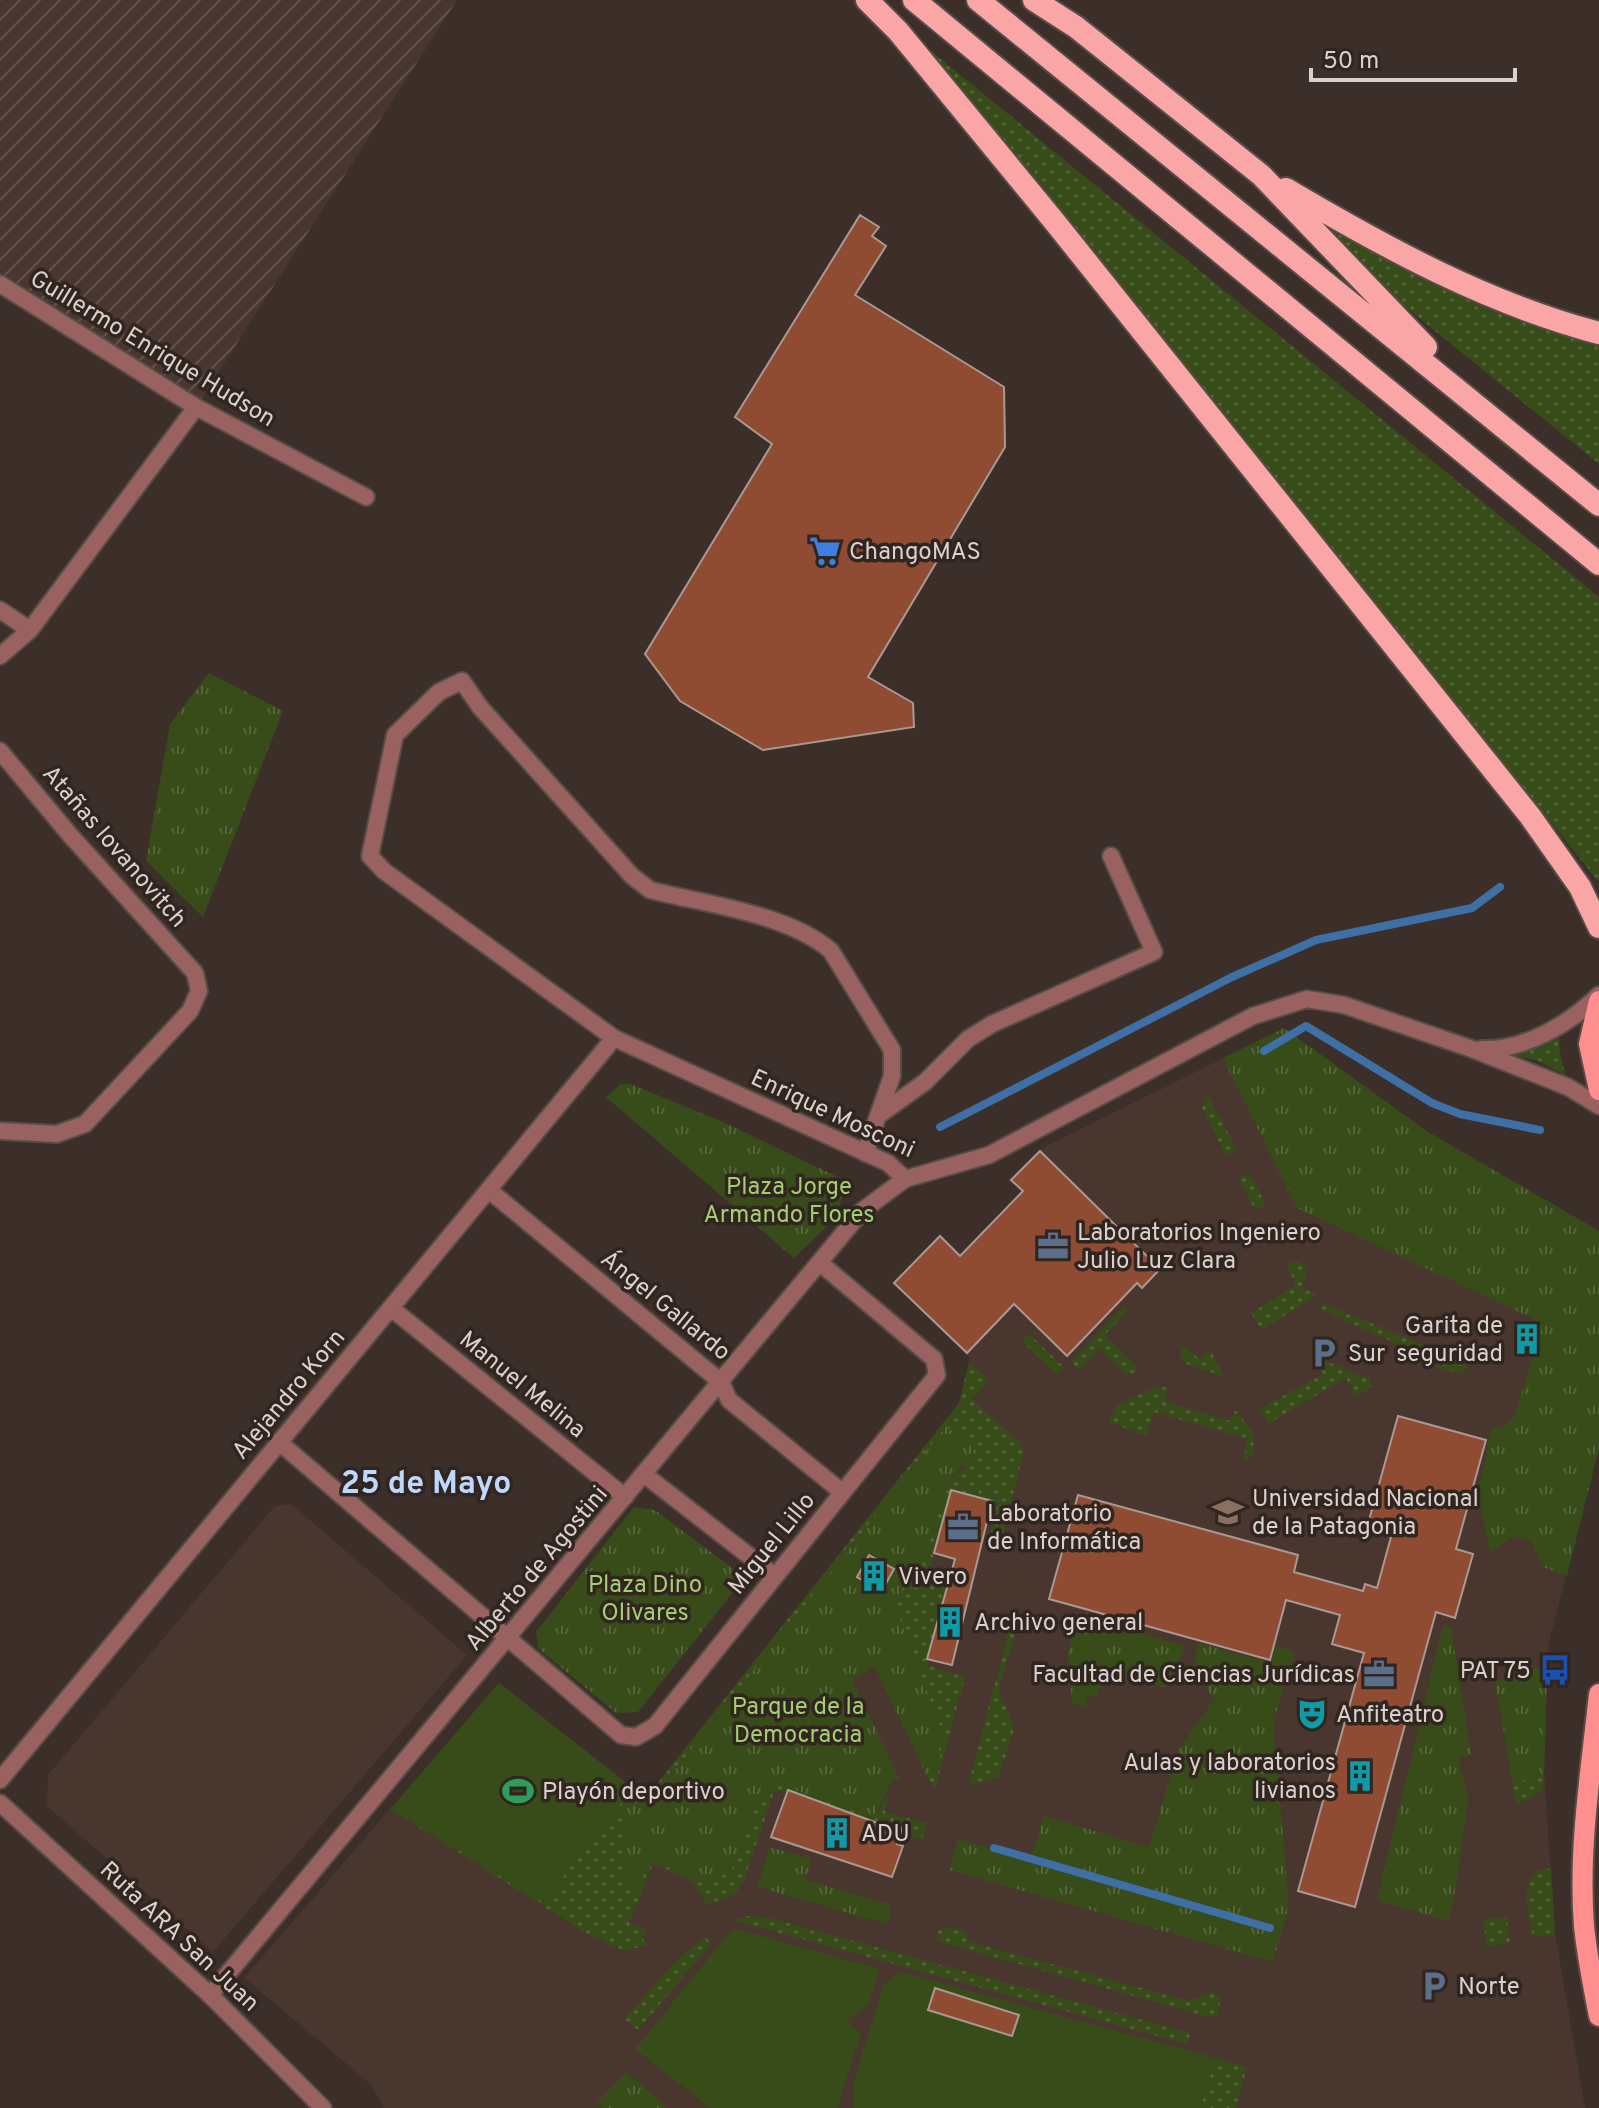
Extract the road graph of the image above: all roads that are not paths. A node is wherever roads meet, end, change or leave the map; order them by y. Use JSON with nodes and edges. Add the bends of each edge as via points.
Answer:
{"nodes":[{"id":1,"x":867,"y":0,"type":"edge"},
{"id":2,"x":914,"y":0,"type":"edge"},
{"id":3,"x":978,"y":0,"type":"edge"},
{"id":4,"x":1034,"y":0,"type":"edge"},
{"id":5,"x":1261,"y":175,"type":"junction"},
{"id":6,"x":0,"y":284,"type":"edge"},
{"id":7,"x":1599,"y":333,"type":"edge"},
{"id":8,"x":196,"y":407,"type":"junction"},
{"id":9,"x":1491,"y":414,"type":"junction"},
{"id":10,"x":366,"y":497,"type":"dead end"},
{"id":11,"x":1599,"y":505,"type":"edge"},
{"id":12,"x":1599,"y":564,"type":"edge"},
{"id":13,"x":0,"y":610,"type":"edge"},
{"id":14,"x":30,"y":630,"type":"junction"},
{"id":15,"x":0,"y":656,"type":"edge"},
{"id":16,"x":0,"y":751,"type":"edge"},
{"id":17,"x":1111,"y":856,"type":"dead end"},
{"id":18,"x":1599,"y":927,"type":"edge"},
{"id":19,"x":1599,"y":998,"type":"edge"},
{"id":20,"x":614,"y":1038,"type":"junction"},
{"id":21,"x":1472,"y":1049,"type":"junction"},
{"id":22,"x":1599,"y":1090,"type":"edge"},
{"id":23,"x":1599,"y":1106,"type":"edge"},
{"id":24,"x":878,"y":1117,"type":"junction"},
{"id":25,"x":0,"y":1131,"type":"edge"},
{"id":26,"x":865,"y":1153,"type":"junction"},
{"id":27,"x":905,"y":1179,"type":"junction"},
{"id":28,"x":490,"y":1191,"type":"junction"},
{"id":29,"x":820,"y":1263,"type":"junction"},
{"id":30,"x":391,"y":1308,"type":"junction"},
{"id":31,"x":721,"y":1382,"type":"junction"},
{"id":32,"x":279,"y":1442,"type":"junction"},
{"id":33,"x":645,"y":1475,"type":"junction"},
{"id":34,"x":842,"y":1492,"type":"junction"},
{"id":35,"x":625,"y":1497,"type":"junction"},
{"id":36,"x":775,"y":1576,"type":"junction"},
{"id":37,"x":507,"y":1641,"type":"junction"},
{"id":38,"x":1599,"y":1694,"type":"edge"},
{"id":39,"x":0,"y":1780,"type":"edge"},
{"id":40,"x":0,"y":1803,"type":"edge"},
{"id":41,"x":210,"y":1995,"type":"junction"},
{"id":42,"x":1599,"y":2016,"type":"edge"},
{"id":43,"x":323,"y":2108,"type":"edge"}],
"edges":[{"from":1,"to":18,"type":"highway","via":[[1073,244],[1530,816],[1573,875]]},
{"from":2,"to":12,"type":"highway"},
{"from":3,"to":9,"type":"highway"},
{"from":4,"to":5,"type":"highway","via":[[1076,27]]},
{"from":5,"to":7,"type":"highway","via":[[1436,272],[1553,321]]},
{"from":5,"to":9,"type":"highway"},
{"from":6,"to":8,"type":"street","name":"Guillermo Enrique Hudson"},
{"from":8,"to":10,"type":"street","name":"Guillermo Enrique Hudson"},
{"from":8,"to":14,"type":"street"},
{"from":9,"to":11,"type":"highway"},
{"from":13,"to":14,"type":"street"},
{"from":14,"to":15,"type":"street"},
{"from":16,"to":25,"type":"street","name":"Atañas Iovanovitch","via":[[195,973],[199,991],[190,1011],[85,1124],[57,1134]]},
{"from":17,"to":24,"type":"street","via":[[1154,952],[992,1024]]},
{"from":19,"to":21,"type":"street","name":"Enrique Mosconi","via":[[1537,1037],[1499,1050]]},
{"from":19,"to":22,"type":"main road","via":[[1589,1044]]},
{"from":20,"to":24,"type":"street","name":"Enrique Mosconi","via":[[370,856],[395,735],[439,692],[462,681],[632,876],[650,890],[792,926],[831,951],[892,1050],[892,1076]]},
{"from":20,"to":26,"type":"street","name":"Enrique Mosconi"},
{"from":20,"to":28,"type":"street","name":"Alejandro Korn"},
{"from":21,"to":23,"type":"street","name":"Enrique Mosconi","via":[[1568,1087]]},
{"from":21,"to":27,"type":"street","name":"Enrique Mosconi","via":[[1344,1005],[1289,1002],[989,1155]]},
{"from":24,"to":26,"type":"street"},
{"from":26,"to":27,"type":"street","name":"Enrique Mosconi","via":[[888,1163]]},
{"from":27,"to":29,"type":"street","name":"Alberto de Agostini","via":[[862,1211]]},
{"from":28,"to":30,"type":"street","name":"Alejandro Korn"},
{"from":28,"to":31,"type":"street","name":"Ángel Gallardo"},
{"from":29,"to":31,"type":"street","name":"Alberto de Agostini"},
{"from":29,"to":34,"type":"street","name":"Miguel Lillo","via":[[934,1359],[937,1375]]},
{"from":30,"to":32,"type":"street","name":"Alejandro Korn"},
{"from":30,"to":35,"type":"street","name":"Manuel Melina"},
{"from":31,"to":33,"type":"street","name":"Alberto de Agostini"},
{"from":31,"to":34,"type":"street","name":"Ángel Gallardo","via":[[729,1400]]},
{"from":32,"to":37,"type":"street"},
{"from":32,"to":39,"type":"street","name":"Alejandro Korn"},
{"from":33,"to":35,"type":"street","name":"Alberto de Agostini"},
{"from":33,"to":36,"type":"street"},
{"from":34,"to":36,"type":"street","name":"Miguel Lillo"},
{"from":35,"to":37,"type":"street","name":"Alberto de Agostini"},
{"from":36,"to":37,"type":"street","name":"Miguel Lillo","via":[[643,1735],[621,1735]]},
{"from":37,"to":41,"type":"street","name":"Alberto de Agostini"},
{"from":38,"to":42,"type":"main road","via":[[1583,1888],[1587,1956]]},
{"from":40,"to":41,"type":"street","name":"Ruta ARA San Juan"},
{"from":41,"to":43,"type":"street","name":"Ruta ARA San Juan"}]}
